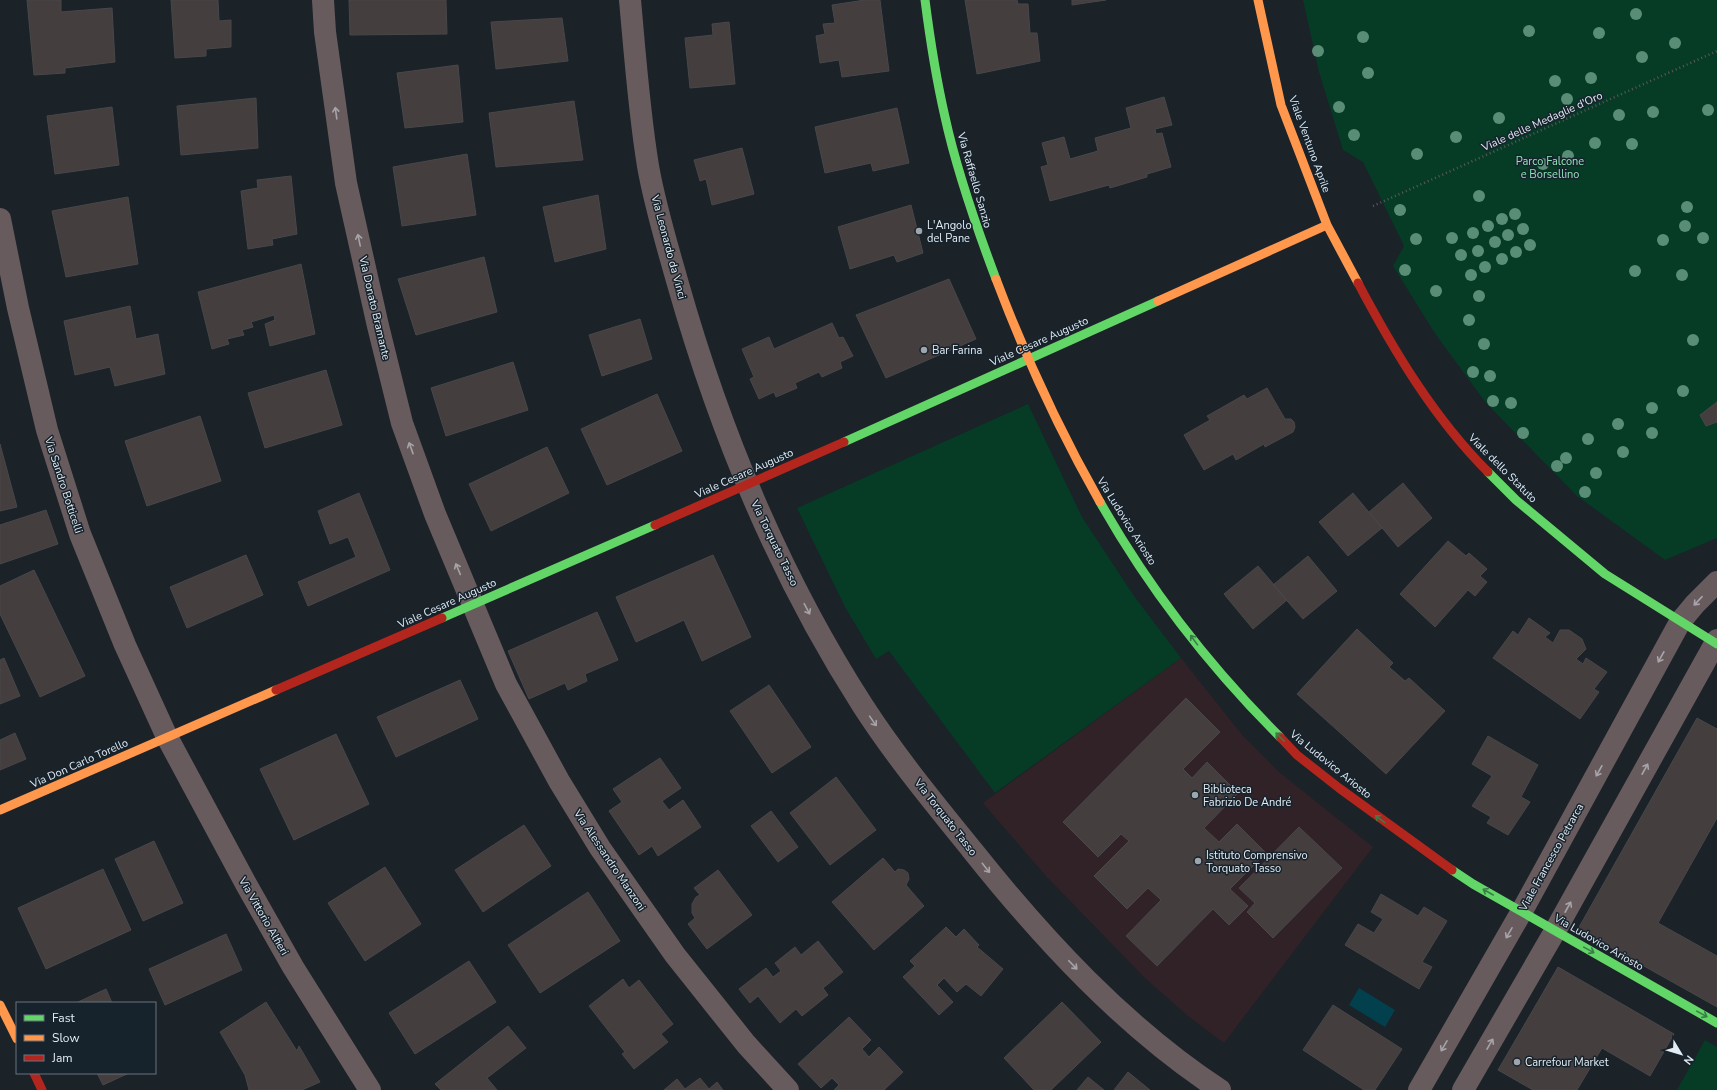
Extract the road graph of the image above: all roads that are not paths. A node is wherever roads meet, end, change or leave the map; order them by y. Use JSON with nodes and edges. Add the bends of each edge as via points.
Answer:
{"nodes":[{"id":1,"x":323,"y":0,"type":"edge"},
{"id":2,"x":630,"y":0,"type":"edge"},
{"id":3,"x":925,"y":0,"type":"edge"},
{"id":4,"x":1258,"y":0,"type":"edge"},
{"id":5,"x":0,"y":220,"type":"edge"},
{"id":6,"x":1328,"y":226,"type":"junction"},
{"id":7,"x":1028,"y":359,"type":"junction"},
{"id":8,"x":748,"y":485,"type":"junction"},
{"id":9,"x":1717,"y":582,"type":"edge"},
{"id":10,"x":474,"y":605,"type":"junction"},
{"id":11,"x":1680,"y":622,"type":"junction"},
{"id":12,"x":1716,"y":642,"type":"edge"},
{"id":13,"x":167,"y":738,"type":"junction"},
{"id":14,"x":0,"y":810,"type":"edge"},
{"id":15,"x":1522,"y":911,"type":"junction"},
{"id":16,"x":1555,"y":931,"type":"junction"},
{"id":17,"x":0,"y":1005,"type":"edge"},
{"id":18,"x":1717,"y":1023,"type":"edge"},
{"id":19,"x":16,"y":1037,"type":"edge"},
{"id":20,"x":34,"y":1074,"type":"edge"},
{"id":21,"x":42,"y":1090,"type":"edge"},
{"id":22,"x":370,"y":1090,"type":"edge"},
{"id":23,"x":788,"y":1090,"type":"edge"},
{"id":24,"x":1220,"y":1090,"type":"edge"},
{"id":25,"x":1419,"y":1090,"type":"edge"},
{"id":26,"x":1463,"y":1090,"type":"edge"}],
"edges":[{"from":10,"to":1,"type":"street","name":"Via Donato Bramante","one_way":true,"via":[[435,514],[405,430],[378,326],[346,183],[324,32]]},
{"from":2,"to":8,"type":"street","name":"Via Leonardo da Vinci","via":[[639,103],[648,168],[702,364]]},
{"from":3,"to":7,"type":"main road","name":"Via Raffaello Sanzio","via":[[945,118],[962,181],[979,235]]},
{"from":4,"to":6,"type":"main road","name":"Viale Ventuno Aprile","via":[[1281,106]]},
{"from":5,"to":13,"type":"street","name":"Via Sandro Botticelli","via":[[47,430],[78,526],[125,645]]},
{"from":6,"to":7,"type":"main road","name":"Viale Cesare Augusto"},
{"from":6,"to":11,"type":"main road","name":"Viale dello Statuto","via":[[1406,369],[1472,456],[1516,500],[1605,574]]},
{"from":7,"to":8,"type":"main road","name":"Viale Cesare Augusto"},
{"from":15,"to":7,"type":"main road","name":"Via Ludovico Ariosto","one_way":true,"via":[[1473,884],[1431,856],[1339,788],[1297,755],[1253,710],[1200,649],[1121,539],[1082,472]]},
{"from":8,"to":10,"type":"main road","name":"Viale Cesare Augusto"},
{"from":8,"to":24,"type":"street","name":"Via Torquato Tasso","one_way":true,"via":[[773,544],[838,666],[931,800],[1009,897],[1087,980],[1147,1035]]},
{"from":9,"to":11,"type":"street","name":"Viale Francesco Petrarca","one_way":true},
{"from":10,"to":13,"type":"main road","name":"Viale Cesare Augusto"},
{"from":10,"to":23,"type":"street","name":"Via Alessandro Manzoni","via":[[506,684],[600,848],[675,955],[746,1044]]},
{"from":11,"to":12,"type":"main road","name":"Viale dello Statuto"},
{"from":11,"to":15,"type":"street","name":"Viale Francesco Petrarca","one_way":true},
{"from":16,"to":12,"type":"street","one_way":true},
{"from":13,"to":14,"type":"main road","name":"Via Don Carlo Torello"},
{"from":13,"to":22,"type":"street","name":"Via Vittorio Alfieri","via":[[286,954]]},
{"from":15,"to":16,"type":"main road","name":"Via Ludovico Ariosto"},
{"from":15,"to":25,"type":"street","name":"Viale Francesco Petrarca","one_way":true},
{"from":16,"to":18,"type":"main road","name":"Via Ludovico Ariosto","one_way":true},
{"from":26,"to":16,"type":"street","one_way":true},
{"from":17,"to":19,"type":"main road"},
{"from":20,"to":21,"type":"main road"}]}
